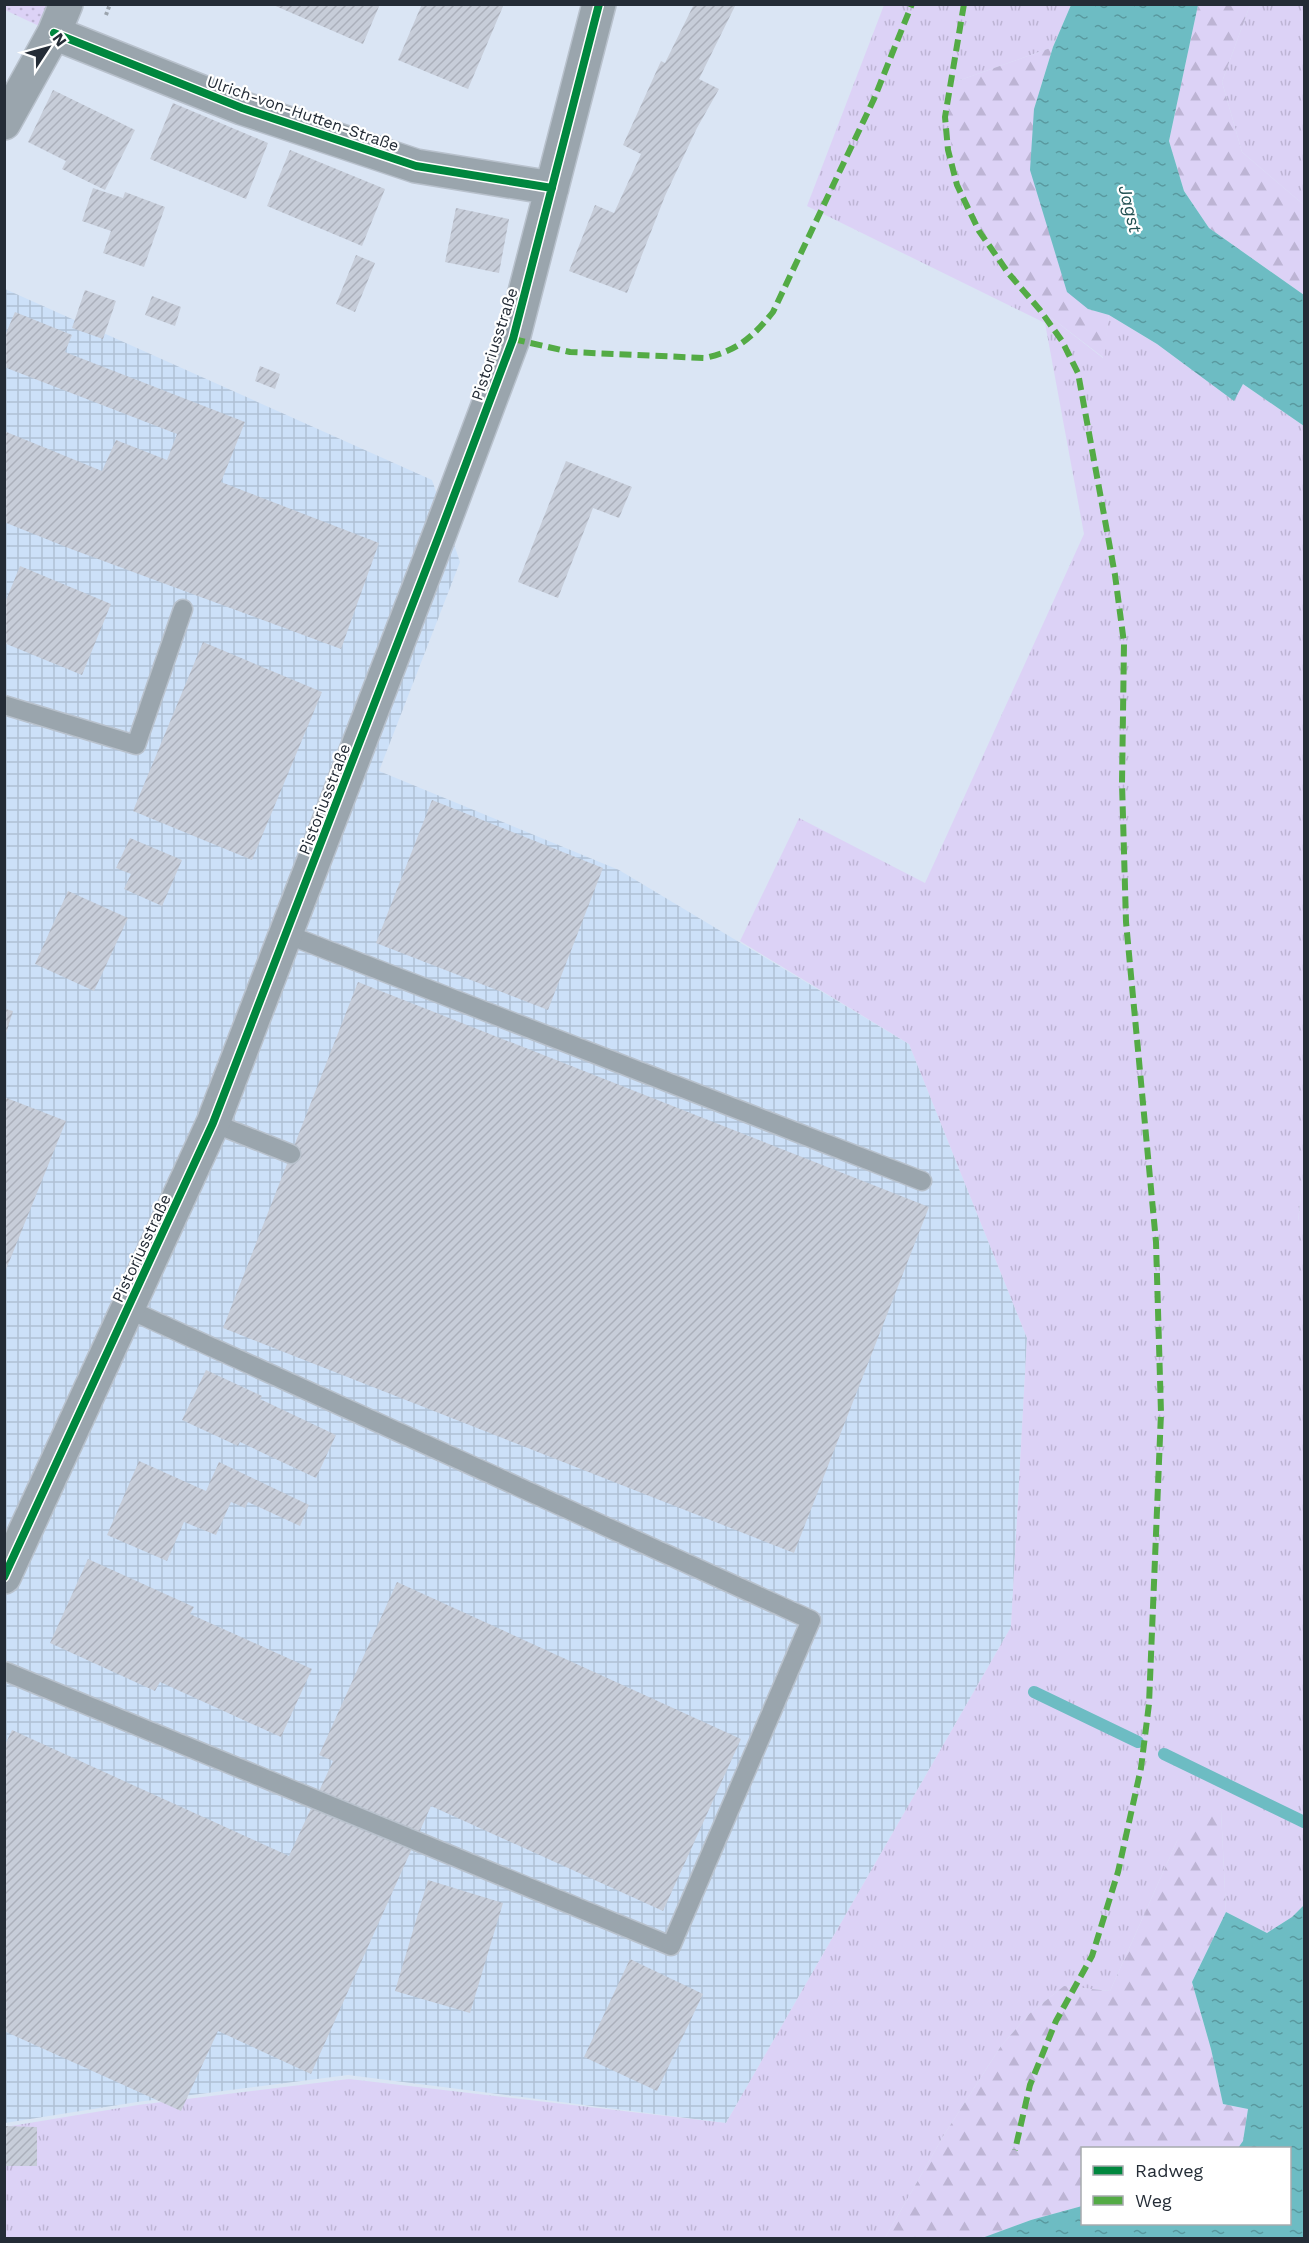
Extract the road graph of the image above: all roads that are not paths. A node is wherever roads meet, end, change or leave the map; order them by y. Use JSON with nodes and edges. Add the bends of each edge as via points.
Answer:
{"nodes":[{"id":1,"x":599,"y":4,"type":"edge"},
{"id":2,"x":60,"y":19,"type":"edge"},
{"id":3,"x":4,"y":123,"type":"edge"},
{"id":4,"x":552,"y":188,"type":"junction"},
{"id":5,"x":183,"y":609,"type":"dead end"},
{"id":6,"x":4,"y":705,"type":"edge"},
{"id":7,"x":286,"y":934,"type":"junction"},
{"id":8,"x":213,"y":1123,"type":"junction"},
{"id":9,"x":291,"y":1154,"type":"dead end"},
{"id":10,"x":922,"y":1181,"type":"dead end"},
{"id":11,"x":128,"y":1309,"type":"junction"},
{"id":12,"x":4,"y":1577,"type":"edge"},
{"id":13,"x":4,"y":1671,"type":"edge"}],
"edges":[{"from":1,"to":4,"type":"street","name":"Pistoriusstraße"},
{"from":2,"to":3,"type":"street"},
{"from":2,"to":4,"type":"street","name":"Ulrich-von-Hutten-Straße","via":[[242,108],[416,166]]},
{"from":4,"to":7,"type":"street","name":"Pistoriusstraße","via":[[513,339]]},
{"from":5,"to":6,"type":"lane","via":[[136,745]]},
{"from":7,"to":8,"type":"street","name":"Pistoriusstraße"},
{"from":7,"to":10,"type":"lane"},
{"from":8,"to":9,"type":"lane"},
{"from":8,"to":11,"type":"street","name":"Pistoriusstraße"},
{"from":11,"to":12,"type":"street","name":"Pistoriusstraße"},
{"from":11,"to":13,"type":"lane","via":[[811,1620],[671,1946]]}]}
